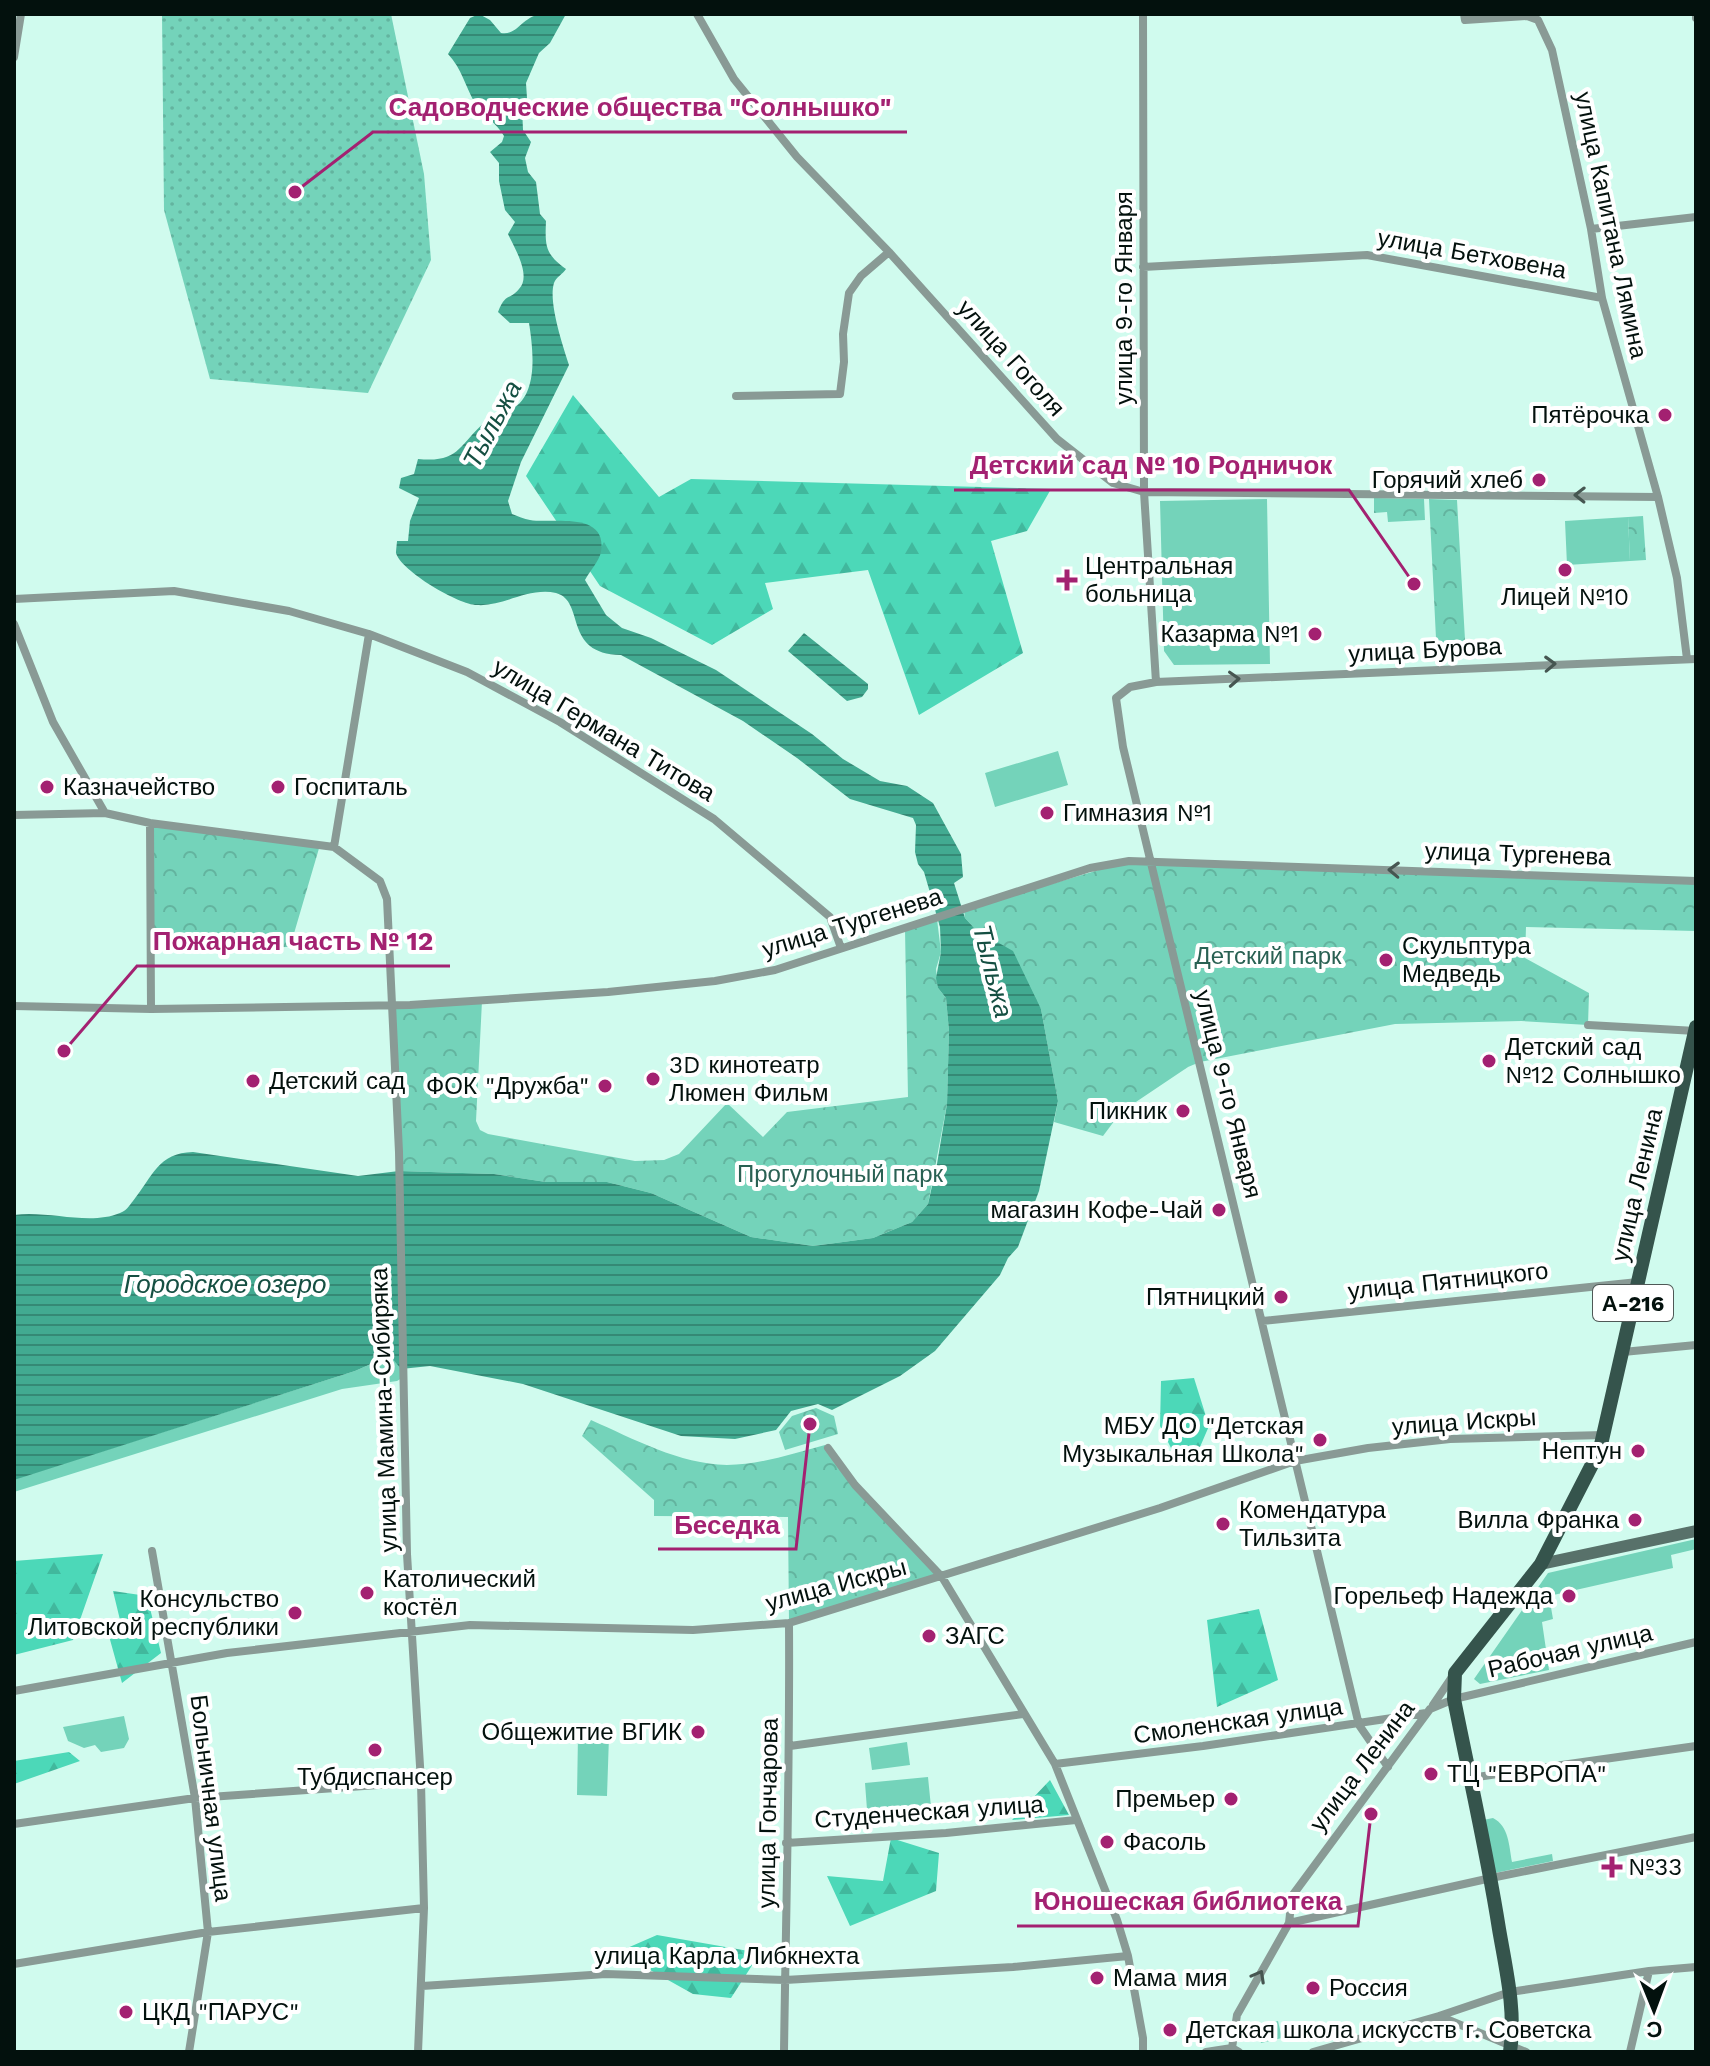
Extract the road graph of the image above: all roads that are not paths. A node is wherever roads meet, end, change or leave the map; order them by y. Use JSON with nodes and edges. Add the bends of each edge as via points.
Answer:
{"nodes":[{"id":1,"x":21,"y":14,"type":"edge"},
{"id":2,"x":697,"y":14,"type":"edge"},
{"id":3,"x":1143,"y":14,"type":"edge"},
{"id":4,"x":1464,"y":14,"type":"edge"},
{"id":5,"x":14,"y":57,"type":"edge"},
{"id":6,"x":1696,"y":217,"type":"edge"},
{"id":7,"x":1591,"y":229,"type":"junction"},
{"id":8,"x":889,"y":252,"type":"junction"},
{"id":9,"x":1143,"y":267,"type":"junction"},
{"id":10,"x":1602,"y":298,"type":"junction"},
{"id":11,"x":736,"y":396,"type":"dead end"},
{"id":12,"x":1144,"y":492,"type":"junction"},
{"id":13,"x":1658,"y":497,"type":"junction"},
{"id":14,"x":14,"y":599,"type":"edge"},
{"id":15,"x":14,"y":624,"type":"edge"},
{"id":16,"x":369,"y":634,"type":"junction"},
{"id":17,"x":1692,"y":659,"type":"edge"},
{"id":18,"x":1156,"y":682,"type":"junction"},
{"id":19,"x":105,"y":813,"type":"junction"},
{"id":20,"x":14,"y":815,"type":"edge"},
{"id":21,"x":150,"y":823,"type":"junction"},
{"id":22,"x":334,"y":847,"type":"junction"},
{"id":23,"x":1149,"y":861,"type":"junction"},
{"id":24,"x":1696,"y":881,"type":"edge"},
{"id":25,"x":841,"y":948,"type":"junction"},
{"id":26,"x":14,"y":1006,"type":"edge"},
{"id":27,"x":391,"y":1006,"type":"junction"},
{"id":28,"x":151,"y":1009,"type":"junction"},
{"id":29,"x":1588,"y":1025,"type":"dead end"},
{"id":30,"x":1696,"y":1030,"type":"edge"},
{"id":31,"x":1638,"y":1282,"type":"junction"},
{"id":32,"x":1263,"y":1321,"type":"junction"},
{"id":33,"x":1696,"y":1345,"type":"edge"},
{"id":34,"x":1623,"y":1352,"type":"junction"},
{"id":35,"x":1604,"y":1435,"type":"junction"},
{"id":36,"x":828,"y":1448,"type":"dead end"},
{"id":37,"x":1295,"y":1461,"type":"junction"},
{"id":38,"x":1696,"y":1531,"type":"edge"},
{"id":39,"x":152,"y":1551,"type":"dead end"},
{"id":40,"x":1541,"y":1564,"type":"junction"},
{"id":41,"x":942,"y":1577,"type":"junction"},
{"id":42,"x":789,"y":1623,"type":"junction"},
{"id":43,"x":413,"y":1630,"type":"junction"},
{"id":44,"x":1696,"y":1642,"type":"edge"},
{"id":45,"x":172,"y":1662,"type":"junction"},
{"id":46,"x":1455,"y":1673,"type":"junction"},
{"id":47,"x":14,"y":1691,"type":"edge"},
{"id":48,"x":1454,"y":1699,"type":"junction"},
{"id":49,"x":1429,"y":1711,"type":"junction"},
{"id":50,"x":1023,"y":1714,"type":"junction"},
{"id":51,"x":1359,"y":1725,"type":"junction"},
{"id":52,"x":790,"y":1746,"type":"junction"},
{"id":53,"x":1696,"y":1746,"type":"edge"},
{"id":54,"x":1055,"y":1764,"type":"junction"},
{"id":55,"x":1388,"y":1767,"type":"junction"},
{"id":56,"x":1470,"y":1778,"type":"junction"},
{"id":57,"x":421,"y":1782,"type":"junction"},
{"id":58,"x":195,"y":1798,"type":"junction"},
{"id":59,"x":1076,"y":1820,"type":"junction"},
{"id":60,"x":14,"y":1824,"type":"edge"},
{"id":61,"x":1696,"y":1837,"type":"edge"},
{"id":62,"x":786,"y":1843,"type":"junction"},
{"id":63,"x":1491,"y":1878,"type":"junction"},
{"id":64,"x":424,"y":1908,"type":"junction"},
{"id":65,"x":1289,"y":1923,"type":"junction"},
{"id":66,"x":208,"y":1932,"type":"junction"},
{"id":67,"x":1128,"y":1956,"type":"junction"},
{"id":68,"x":14,"y":1964,"type":"edge"},
{"id":69,"x":1696,"y":1967,"type":"edge"},
{"id":70,"x":1649,"y":1971,"type":"junction"},
{"id":71,"x":785,"y":1980,"type":"junction"},
{"id":72,"x":422,"y":1986,"type":"junction"},
{"id":73,"x":1510,"y":1992,"type":"junction"},
{"id":74,"x":1439,"y":2016,"type":"junction"},
{"id":75,"x":1510,"y":2049,"type":"edge"},
{"id":76,"x":1236,"y":2050,"type":"edge"},
{"id":77,"x":189,"y":2052,"type":"edge"},
{"id":78,"x":418,"y":2052,"type":"edge"},
{"id":79,"x":784,"y":2052,"type":"edge"},
{"id":80,"x":1143,"y":2052,"type":"edge"},
{"id":81,"x":1206,"y":2052,"type":"edge"},
{"id":82,"x":1313,"y":2052,"type":"edge"},
{"id":83,"x":1526,"y":2052,"type":"edge"},
{"id":84,"x":1630,"y":2052,"type":"edge"}],
"edges":[{"from":1,"to":5,"type":"street"},
{"from":2,"to":8,"type":"street","name":"улица Гоголя","via":[[743,92]]},
{"from":3,"to":9,"type":"street","name":"улица 9-го Января"},
{"from":4,"to":7,"type":"street","name":"улица Капитана Лямина","via":[[1465,20],[1527,16],[1544,29]]},
{"from":6,"to":7,"type":"street"},
{"from":7,"to":10,"type":"street","name":"улица Капитана Лямина"},
{"from":8,"to":11,"type":"street","via":[[849,293],[840,394]]},
{"from":8,"to":12,"type":"street","name":"улица Гоголя","via":[[1057,439],[1113,483]]},
{"from":9,"to":10,"type":"street","name":"улица Бетховена","via":[[1367,255]]},
{"from":9,"to":12,"type":"street","name":"улица 9-го Января"},
{"from":10,"to":13,"type":"street","name":"улица Капитана Лямина"},
{"from":13,"to":12,"type":"street","name":"улица Гоголя","one_way":true},
{"from":12,"to":18,"type":"street","name":"улица 9-го Января"},
{"from":13,"to":17,"type":"street","name":"улица Капитана Лямина"},
{"from":14,"to":16,"type":"street","name":"улица Германа Титова","via":[[174,591],[289,611]]},
{"from":15,"to":19,"type":"street","via":[[53,722]]},
{"from":16,"to":22,"type":"street"},
{"from":16,"to":25,"type":"street","name":"улица Германа Титова","via":[[467,672],[714,819],[830,917]]},
{"from":18,"to":17,"type":"street","name":"улица Бурова","one_way":true},
{"from":18,"to":23,"type":"street","name":"улица 9-го Января","via":[[1130,687],[1116,698]]},
{"from":19,"to":20,"type":"street"},
{"from":19,"to":21,"type":"street"},
{"from":21,"to":22,"type":"street"},
{"from":21,"to":28,"type":"street"},
{"from":22,"to":27,"type":"street","name":"улица Мамина-Сибиряка","via":[[380,881],[387,899]]},
{"from":24,"to":23,"type":"street","name":"улица Тургенева","one_way":true},
{"from":23,"to":25,"type":"street","name":"улица Тургенева","via":[[1090,868]]},
{"from":23,"to":32,"type":"street","name":"улица 9-го Января"},
{"from":25,"to":27,"type":"street","name":"улица Тургенева","via":[[775,970],[715,981]]},
{"from":26,"to":28,"type":"street","name":"улица Тургенева"},
{"from":27,"to":28,"type":"street","name":"улица Тургенева"},
{"from":27,"to":43,"type":"street","name":"улица Мамина-Сибиряка"},
{"from":29,"to":30,"type":"street"},
{"from":30,"to":31,"type":"main road","name":"улица Ленина","number":"А-216"},
{"from":31,"to":32,"type":"street","name":"улица Пятницкого"},
{"from":31,"to":34,"type":"main road","name":"улица Ленина","number":"А-216"},
{"from":32,"to":37,"type":"street","name":"улица 9-го Января"},
{"from":33,"to":34,"type":"street"},
{"from":34,"to":35,"type":"main road","name":"улица Ленина","number":"А-216"},
{"from":35,"to":37,"type":"street","name":"улица Искры","via":[[1450,1439]]},
{"from":35,"to":40,"type":"main road","name":"улица Ленина","number":"А-216"},
{"from":36,"to":41,"type":"street","via":[[855,1485]]},
{"from":37,"to":41,"type":"street","name":"улица Искры"},
{"from":37,"to":51,"type":"street","name":"улица 9-го Января"},
{"from":38,"to":40,"type":"street"},
{"from":39,"to":45,"type":"street","name":"Больничная улица"},
{"from":40,"to":46,"type":"main road","name":"улица Ленина","number":"А-216"},
{"from":41,"to":42,"type":"street","name":"улица Искры"},
{"from":41,"to":50,"type":"street"},
{"from":42,"to":43,"type":"street","name":"улица Искры","via":[[693,1630],[470,1625]]},
{"from":42,"to":52,"type":"street","name":"улица Гончарова"},
{"from":43,"to":45,"type":"street","name":"улица Искры"},
{"from":43,"to":57,"type":"street","name":"улица Мамина-Сибиряка"},
{"from":44,"to":48,"type":"street","name":"Рабочая улица"},
{"from":45,"to":47,"type":"street","name":"улица Искры"},
{"from":45,"to":58,"type":"street","name":"Больничная улица"},
{"from":46,"to":48,"type":"main road"},
{"from":46,"to":49,"type":"street"},
{"from":48,"to":49,"type":"street","name":"улица Ленина"},
{"from":48,"to":56,"type":"main road"},
{"from":49,"to":51,"type":"street","name":"Смоленская улица"},
{"from":49,"to":55,"type":"street","name":"улица Ленина"},
{"from":50,"to":52,"type":"street"},
{"from":50,"to":54,"type":"street"},
{"from":51,"to":54,"type":"street","name":"Смоленская улица"},
{"from":51,"to":55,"type":"street"},
{"from":52,"to":62,"type":"street","name":"улица Гончарова"},
{"from":53,"to":56,"type":"street"},
{"from":54,"to":59,"type":"street"},
{"from":55,"to":65,"type":"street","name":"улица Ленина","via":[[1292,1896]]},
{"from":56,"to":63,"type":"main road"},
{"from":57,"to":58,"type":"street"},
{"from":57,"to":64,"type":"street","name":"улица Мамина-Сибиряка"},
{"from":58,"to":60,"type":"street"},
{"from":58,"to":66,"type":"street","name":"Больничная улица"},
{"from":59,"to":62,"type":"street","name":"Студенческая улица"},
{"from":59,"to":67,"type":"street"},
{"from":61,"to":63,"type":"street"},
{"from":62,"to":71,"type":"street","name":"улица Гончарова"},
{"from":63,"to":65,"type":"street"},
{"from":63,"to":73,"type":"main road"},
{"from":64,"to":66,"type":"street"},
{"from":64,"to":72,"type":"street","name":"улица Мамина-Сибиряка"},
{"from":76,"to":65,"type":"street","name":"улица Ленина","one_way":true,"via":[[1237,2015]]},
{"from":66,"to":68,"type":"street"},
{"from":66,"to":77,"type":"street","name":"Больничная улица"},
{"from":67,"to":71,"type":"street","name":"улица Карла Либкнехта"},
{"from":67,"to":80,"type":"street"},
{"from":69,"to":70,"type":"street"},
{"from":70,"to":73,"type":"street"},
{"from":70,"to":84,"type":"street"},
{"from":71,"to":72,"type":"street","name":"улица Карла Либкнехта","via":[[606,1974]]},
{"from":71,"to":79,"type":"street","name":"улица Гончарова"},
{"from":72,"to":78,"type":"street","name":"улица Мамина-Сибиряка"},
{"from":73,"to":74,"type":"street"},
{"from":73,"to":75,"type":"main road"},
{"from":74,"to":75,"type":"street"},
{"from":74,"to":82,"type":"street"},
{"from":75,"to":83,"type":"street"},
{"from":76,"to":81,"type":"street"}]}
